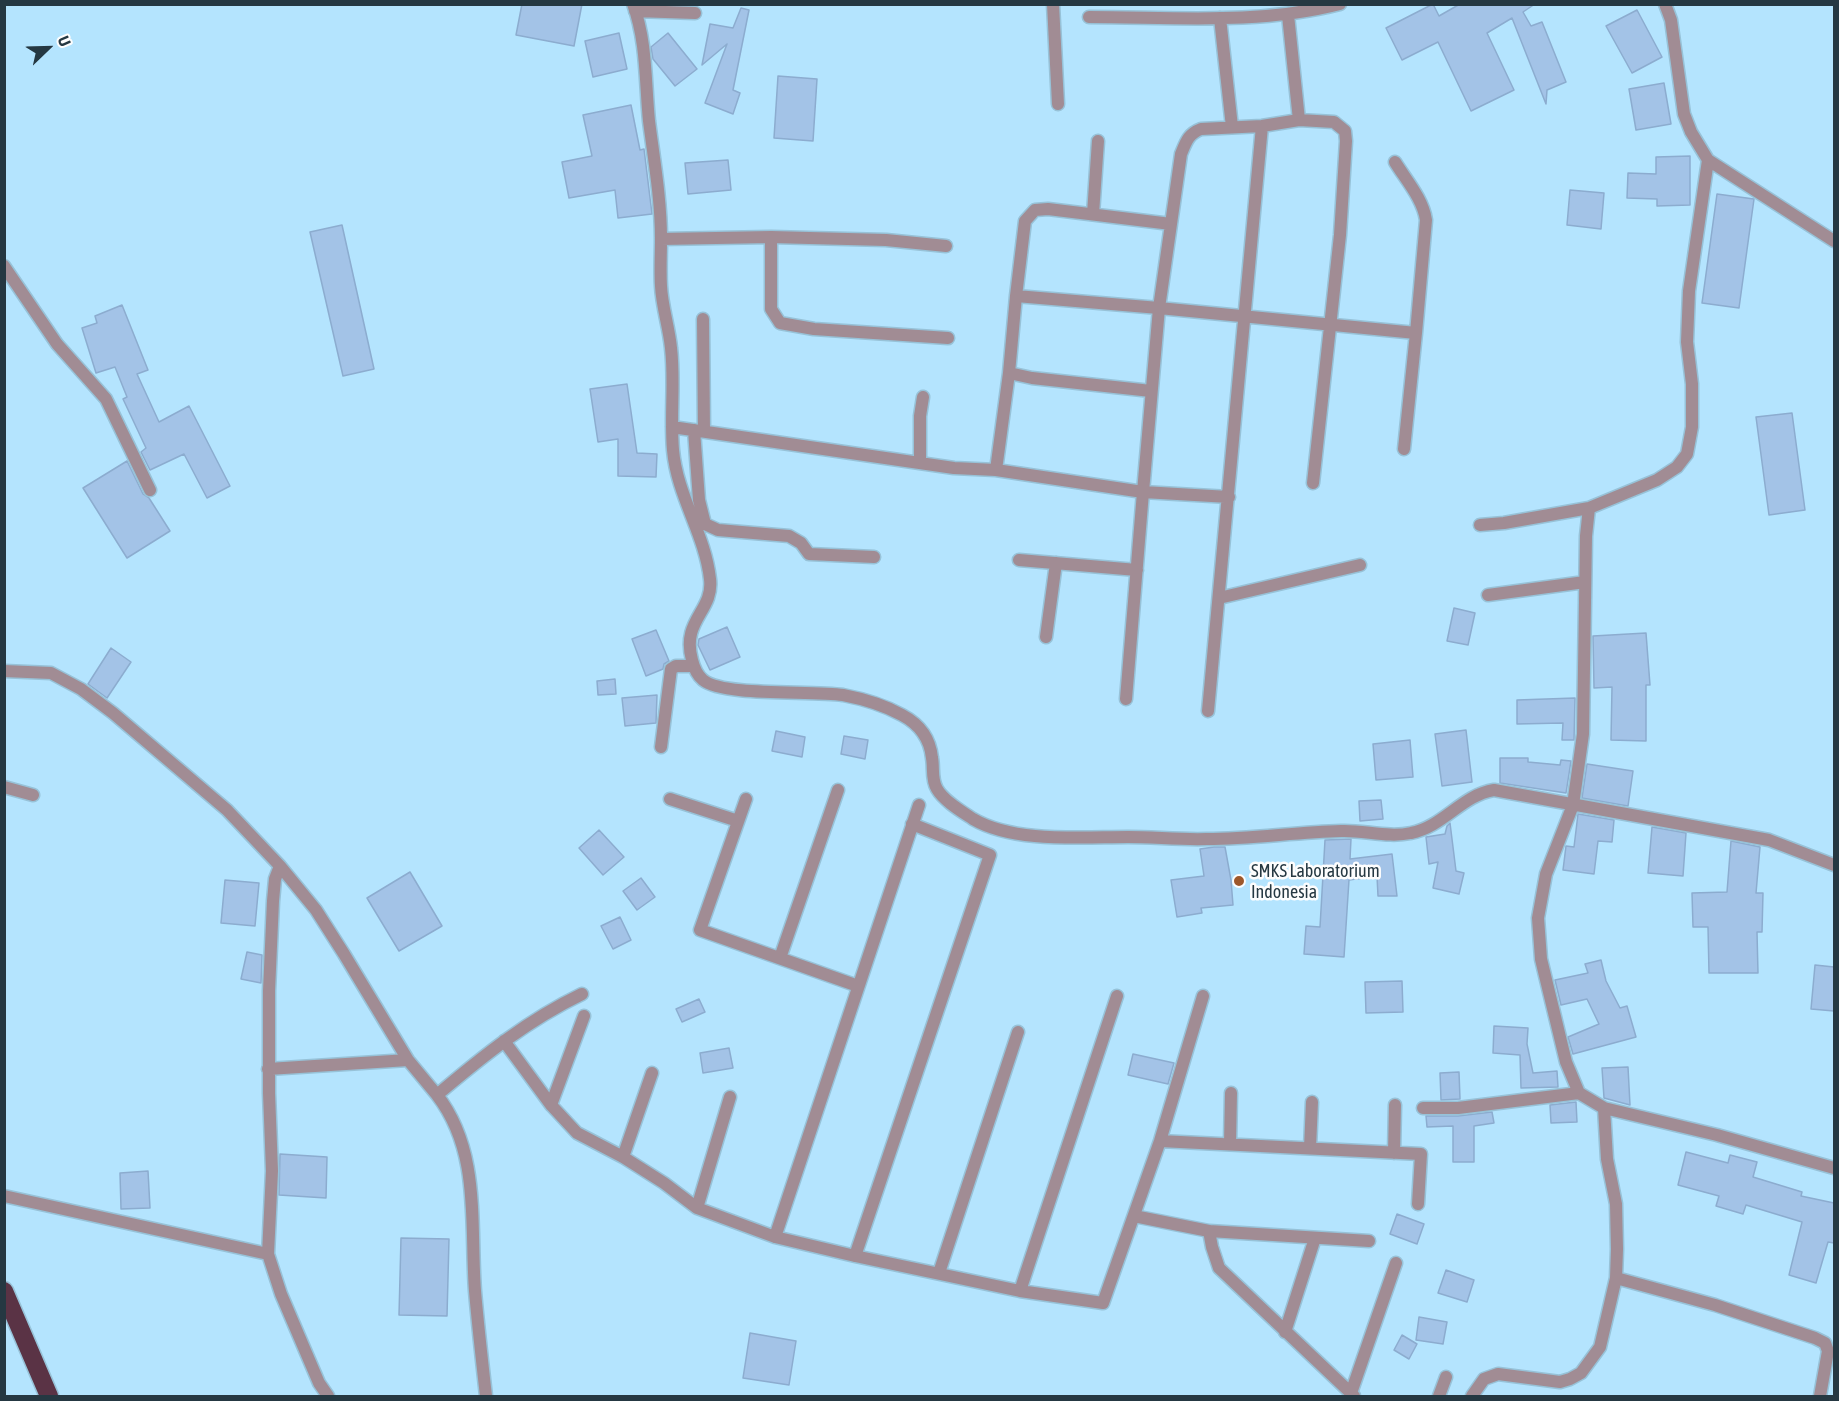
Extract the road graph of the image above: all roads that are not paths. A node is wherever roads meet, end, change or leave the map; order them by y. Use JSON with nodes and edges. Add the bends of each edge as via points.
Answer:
{"nodes":[{"id":1,"x":1053,"y":4,"type":"edge"},
{"id":2,"x":1340,"y":4,"type":"edge"},
{"id":3,"x":1665,"y":4,"type":"edge"},
{"id":4,"x":634,"y":8,"type":"edge"},
{"id":5,"x":695,"y":13,"type":"dead end"},
{"id":6,"x":1288,"y":15,"type":"junction"},
{"id":7,"x":1089,"y":17,"type":"dead end"},
{"id":8,"x":1220,"y":18,"type":"junction"},
{"id":9,"x":1058,"y":104,"type":"dead end"},
{"id":10,"x":1299,"y":120,"type":"junction"},
{"id":11,"x":1262,"y":126,"type":"junction"},
{"id":12,"x":1232,"y":127,"type":"junction"},
{"id":13,"x":1098,"y":141,"type":"dead end"},
{"id":14,"x":1708,"y":160,"type":"junction"},
{"id":15,"x":1395,"y":162,"type":"dead end"},
{"id":16,"x":1092,"y":214,"type":"junction"},
{"id":17,"x":1171,"y":224,"type":"junction"},
{"id":18,"x":771,"y":237,"type":"junction"},
{"id":19,"x":661,"y":239,"type":"junction"},
{"id":20,"x":1834,"y":241,"type":"edge"},
{"id":21,"x":946,"y":246,"type":"dead end"},
{"id":22,"x":4,"y":266,"type":"edge"},
{"id":23,"x":1016,"y":296,"type":"junction"},
{"id":24,"x":1159,"y":308,"type":"junction"},
{"id":25,"x":1245,"y":316,"type":"junction"},
{"id":26,"x":703,"y":318,"type":"dead end"},
{"id":27,"x":1330,"y":324,"type":"junction"},
{"id":28,"x":1416,"y":333,"type":"junction"},
{"id":29,"x":948,"y":338,"type":"dead end"},
{"id":30,"x":1009,"y":373,"type":"junction"},
{"id":31,"x":1151,"y":391,"type":"junction"},
{"id":32,"x":923,"y":397,"type":"dead end"},
{"id":33,"x":672,"y":427,"type":"junction"},
{"id":34,"x":699,"y":431,"type":"junction"},
{"id":35,"x":1404,"y":449,"type":"dead end"},
{"id":36,"x":920,"y":463,"type":"junction"},
{"id":37,"x":996,"y":470,"type":"junction"},
{"id":38,"x":1313,"y":483,"type":"dead end"},
{"id":39,"x":150,"y":490,"type":"dead end"},
{"id":40,"x":1143,"y":492,"type":"junction"},
{"id":41,"x":1229,"y":497,"type":"junction"},
{"id":42,"x":1589,"y":508,"type":"junction"},
{"id":43,"x":1480,"y":525,"type":"dead end"},
{"id":44,"x":874,"y":558,"type":"dead end"},
{"id":45,"x":1019,"y":560,"type":"dead end"},
{"id":46,"x":1056,"y":563,"type":"junction"},
{"id":47,"x":1360,"y":565,"type":"dead end"},
{"id":48,"x":1137,"y":570,"type":"junction"},
{"id":49,"x":1584,"y":582,"type":"junction"},
{"id":50,"x":1488,"y":595,"type":"dead end"},
{"id":51,"x":1219,"y":598,"type":"junction"},
{"id":52,"x":1046,"y":637,"type":"dead end"},
{"id":53,"x":693,"y":666,"type":"junction"},
{"id":54,"x":4,"y":671,"type":"edge"},
{"id":55,"x":1126,"y":699,"type":"dead end"},
{"id":56,"x":1208,"y":711,"type":"dead end"},
{"id":57,"x":661,"y":747,"type":"dead end"},
{"id":58,"x":4,"y":787,"type":"edge"},
{"id":59,"x":838,"y":790,"type":"dead end"},
{"id":60,"x":33,"y":795,"type":"dead end"},
{"id":61,"x":670,"y":799,"type":"dead end"},
{"id":62,"x":746,"y":799,"type":"dead end"},
{"id":63,"x":919,"y":805,"type":"dead end"},
{"id":64,"x":1573,"y":805,"type":"junction"},
{"id":65,"x":738,"y":821,"type":"junction"},
{"id":66,"x":912,"y":824,"type":"junction"},
{"id":67,"x":280,"y":866,"type":"junction"},
{"id":68,"x":1834,"y":866,"type":"edge"},
{"id":69,"x":780,"y":958,"type":"junction"},
{"id":70,"x":858,"y":986,"type":"junction"},
{"id":71,"x":582,"y":994,"type":"dead end"},
{"id":72,"x":1117,"y":996,"type":"dead end"},
{"id":73,"x":1203,"y":996,"type":"dead end"},
{"id":74,"x":584,"y":1016,"type":"dead end"},
{"id":75,"x":1018,"y":1032,"type":"dead end"},
{"id":76,"x":504,"y":1041,"type":"junction"},
{"id":77,"x":408,"y":1060,"type":"junction"},
{"id":78,"x":268,"y":1069,"type":"junction"},
{"id":79,"x":652,"y":1073,"type":"dead end"},
{"id":80,"x":1231,"y":1093,"type":"dead end"},
{"id":81,"x":1580,"y":1093,"type":"junction"},
{"id":82,"x":437,"y":1095,"type":"junction"},
{"id":83,"x":730,"y":1097,"type":"dead end"},
{"id":84,"x":1312,"y":1102,"type":"dead end"},
{"id":85,"x":551,"y":1105,"type":"junction"},
{"id":86,"x":1395,"y":1105,"type":"dead end"},
{"id":87,"x":1423,"y":1108,"type":"dead end"},
{"id":88,"x":1604,"y":1108,"type":"junction"},
{"id":89,"x":1160,"y":1141,"type":"junction"},
{"id":90,"x":1230,"y":1144,"type":"junction"},
{"id":91,"x":1310,"y":1148,"type":"junction"},
{"id":92,"x":1394,"y":1152,"type":"junction"},
{"id":93,"x":623,"y":1157,"type":"junction"},
{"id":94,"x":1834,"y":1168,"type":"edge"},
{"id":95,"x":4,"y":1196,"type":"edge"},
{"id":96,"x":1418,"y":1204,"type":"dead end"},
{"id":97,"x":697,"y":1208,"type":"junction"},
{"id":98,"x":1134,"y":1216,"type":"junction"},
{"id":99,"x":1209,"y":1231,"type":"junction"},
{"id":100,"x":775,"y":1237,"type":"junction"},
{"id":101,"x":1316,"y":1238,"type":"junction"},
{"id":102,"x":1370,"y":1241,"type":"dead end"},
{"id":103,"x":268,"y":1254,"type":"junction"},
{"id":104,"x":855,"y":1256,"type":"junction"},
{"id":105,"x":1396,"y":1263,"type":"dead end"},
{"id":106,"x":939,"y":1274,"type":"junction"},
{"id":107,"x":1616,"y":1278,"type":"junction"},
{"id":108,"x":4,"y":1291,"type":"edge"},
{"id":109,"x":1020,"y":1291,"type":"junction"},
{"id":110,"x":1285,"y":1332,"type":"junction"},
{"id":111,"x":1446,"y":1377,"type":"dead end"},
{"id":112,"x":1352,"y":1395,"type":"edge"},
{"id":113,"x":50,"y":1396,"type":"edge"},
{"id":114,"x":328,"y":1396,"type":"edge"},
{"id":115,"x":486,"y":1396,"type":"edge"},
{"id":116,"x":1438,"y":1396,"type":"edge"},
{"id":117,"x":1472,"y":1396,"type":"edge"},
{"id":118,"x":1820,"y":1396,"type":"edge"}],
"edges":[{"from":1,"to":9,"type":"street"},
{"from":2,"to":6,"type":"street"},
{"from":3,"to":14,"type":"street","via":[[1671,20],[1684,114]]},
{"from":4,"to":5,"type":"street"},
{"from":4,"to":19,"type":"street","via":[[645,57]]},
{"from":6,"to":8,"type":"street"},
{"from":6,"to":10,"type":"street"},
{"from":7,"to":8,"type":"street"},
{"from":8,"to":12,"type":"street"},
{"from":10,"to":11,"type":"street"},
{"from":10,"to":27,"type":"street","via":[[1334,122],[1345,131]]},
{"from":11,"to":12,"type":"street"},
{"from":11,"to":25,"type":"street"},
{"from":12,"to":17,"type":"street","via":[[1201,129],[1192,132],[1186,141]]},
{"from":13,"to":16,"type":"street"},
{"from":14,"to":20,"type":"street"},
{"from":14,"to":42,"type":"street","via":[[1688,300],[1692,417],[1687,454],[1677,467],[1657,480]]},
{"from":15,"to":28,"type":"street","via":[[1425,211]]},
{"from":16,"to":17,"type":"street"},
{"from":16,"to":23,"type":"street","via":[[1035,210],[1025,221]]},
{"from":17,"to":24,"type":"street"},
{"from":18,"to":19,"type":"street"},
{"from":18,"to":21,"type":"street"},
{"from":18,"to":29,"type":"street","via":[[771,309],[780,323]]},
{"from":19,"to":33,"type":"street","via":[[661,289],[671,345]]},
{"from":22,"to":39,"type":"street","via":[[57,344],[106,399]]},
{"from":23,"to":24,"type":"street"},
{"from":23,"to":30,"type":"street"},
{"from":24,"to":25,"type":"street"},
{"from":24,"to":31,"type":"street"},
{"from":25,"to":27,"type":"street"},
{"from":25,"to":41,"type":"street"},
{"from":26,"to":34,"type":"street"},
{"from":27,"to":28,"type":"street"},
{"from":27,"to":38,"type":"street"},
{"from":28,"to":35,"type":"street"},
{"from":30,"to":31,"type":"street"},
{"from":30,"to":37,"type":"street"},
{"from":31,"to":40,"type":"street"},
{"from":32,"to":36,"type":"street"},
{"from":33,"to":34,"type":"street"},
{"from":33,"to":53,"type":"street","via":[[677,478],[703,550],[711,590],[689,636]]},
{"from":34,"to":36,"type":"street"},
{"from":34,"to":44,"type":"street","via":[[699,500],[705,524],[718,530],[789,536],[809,554]]},
{"from":36,"to":37,"type":"street"},
{"from":37,"to":40,"type":"street"},
{"from":40,"to":41,"type":"street"},
{"from":40,"to":48,"type":"street"},
{"from":41,"to":51,"type":"street"},
{"from":42,"to":43,"type":"street"},
{"from":42,"to":49,"type":"street"},
{"from":45,"to":46,"type":"street"},
{"from":46,"to":48,"type":"street"},
{"from":46,"to":52,"type":"street"},
{"from":47,"to":51,"type":"street"},
{"from":48,"to":55,"type":"street"},
{"from":49,"to":50,"type":"street"},
{"from":49,"to":64,"type":"street","via":[[1584,724]]},
{"from":51,"to":56,"type":"street"},
{"from":53,"to":57,"type":"street","via":[[671,669]]},
{"from":53,"to":64,"type":"street","via":[[707,684],[735,690],[841,694],[886,706],[921,728],[932,758],[933,779],[946,799],[977,821],[997,829],[1069,837],[1204,840],[1344,830],[1392,835],[1427,828],[1475,795],[1488,791]]},
{"from":54,"to":67,"type":"street","via":[[51,673],[81,689],[227,810]]},
{"from":58,"to":60,"type":"street"},
{"from":59,"to":69,"type":"street"},
{"from":61,"to":65,"type":"street"},
{"from":62,"to":65,"type":"street"},
{"from":63,"to":66,"type":"street"},
{"from":64,"to":68,"type":"street","via":[[1769,840]]},
{"from":64,"to":81,"type":"street","via":[[1546,874],[1538,918],[1541,958],[1566,1062]]},
{"from":65,"to":69,"type":"street","via":[[700,930]]},
{"from":66,"to":70,"type":"street"},
{"from":66,"to":104,"type":"street","via":[[990,855]]},
{"from":67,"to":77,"type":"street","via":[[321,918]]},
{"from":67,"to":78,"type":"street","via":[[273,901]]},
{"from":69,"to":70,"type":"street"},
{"from":70,"to":100,"type":"street"},
{"from":71,"to":76,"type":"street"},
{"from":72,"to":109,"type":"street"},
{"from":73,"to":89,"type":"street"},
{"from":74,"to":85,"type":"street"},
{"from":75,"to":106,"type":"street"},
{"from":76,"to":82,"type":"street"},
{"from":76,"to":85,"type":"street"},
{"from":77,"to":78,"type":"street"},
{"from":77,"to":82,"type":"street"},
{"from":78,"to":103,"type":"street","via":[[272,1171]]},
{"from":79,"to":93,"type":"street"},
{"from":80,"to":90,"type":"street"},
{"from":81,"to":87,"type":"street","via":[[1458,1108]]},
{"from":81,"to":88,"type":"street"},
{"from":82,"to":115,"type":"street","via":[[454,1121],[470,1181],[475,1289]]},
{"from":83,"to":97,"type":"street"},
{"from":84,"to":91,"type":"street"},
{"from":85,"to":93,"type":"street","via":[[577,1133]]},
{"from":86,"to":92,"type":"street"},
{"from":88,"to":94,"type":"street"},
{"from":88,"to":107,"type":"street","via":[[1607,1159],[1616,1204]]},
{"from":89,"to":90,"type":"street"},
{"from":89,"to":98,"type":"street"},
{"from":90,"to":91,"type":"street"},
{"from":91,"to":92,"type":"street"},
{"from":92,"to":96,"type":"street","via":[[1421,1154]]},
{"from":93,"to":97,"type":"street"},
{"from":95,"to":103,"type":"street"},
{"from":97,"to":100,"type":"street"},
{"from":98,"to":99,"type":"street"},
{"from":98,"to":109,"type":"street","via":[[1103,1303]]},
{"from":99,"to":101,"type":"street"},
{"from":99,"to":110,"type":"street","via":[[1220,1268]]},
{"from":100,"to":104,"type":"street"},
{"from":101,"to":102,"type":"street"},
{"from":101,"to":110,"type":"street"},
{"from":103,"to":114,"type":"street","via":[[285,1304]]},
{"from":104,"to":106,"type":"street"},
{"from":105,"to":112,"type":"street"},
{"from":106,"to":109,"type":"street"},
{"from":107,"to":117,"type":"street","via":[[1600,1347],[1581,1373],[1560,1382],[1498,1374],[1484,1379]]},
{"from":107,"to":118,"type":"street","via":[[1715,1305],[1825,1343],[1828,1351]]},
{"from":108,"to":113,"type":"highway"},
{"from":110,"to":112,"type":"street"},
{"from":111,"to":116,"type":"street"}]}
